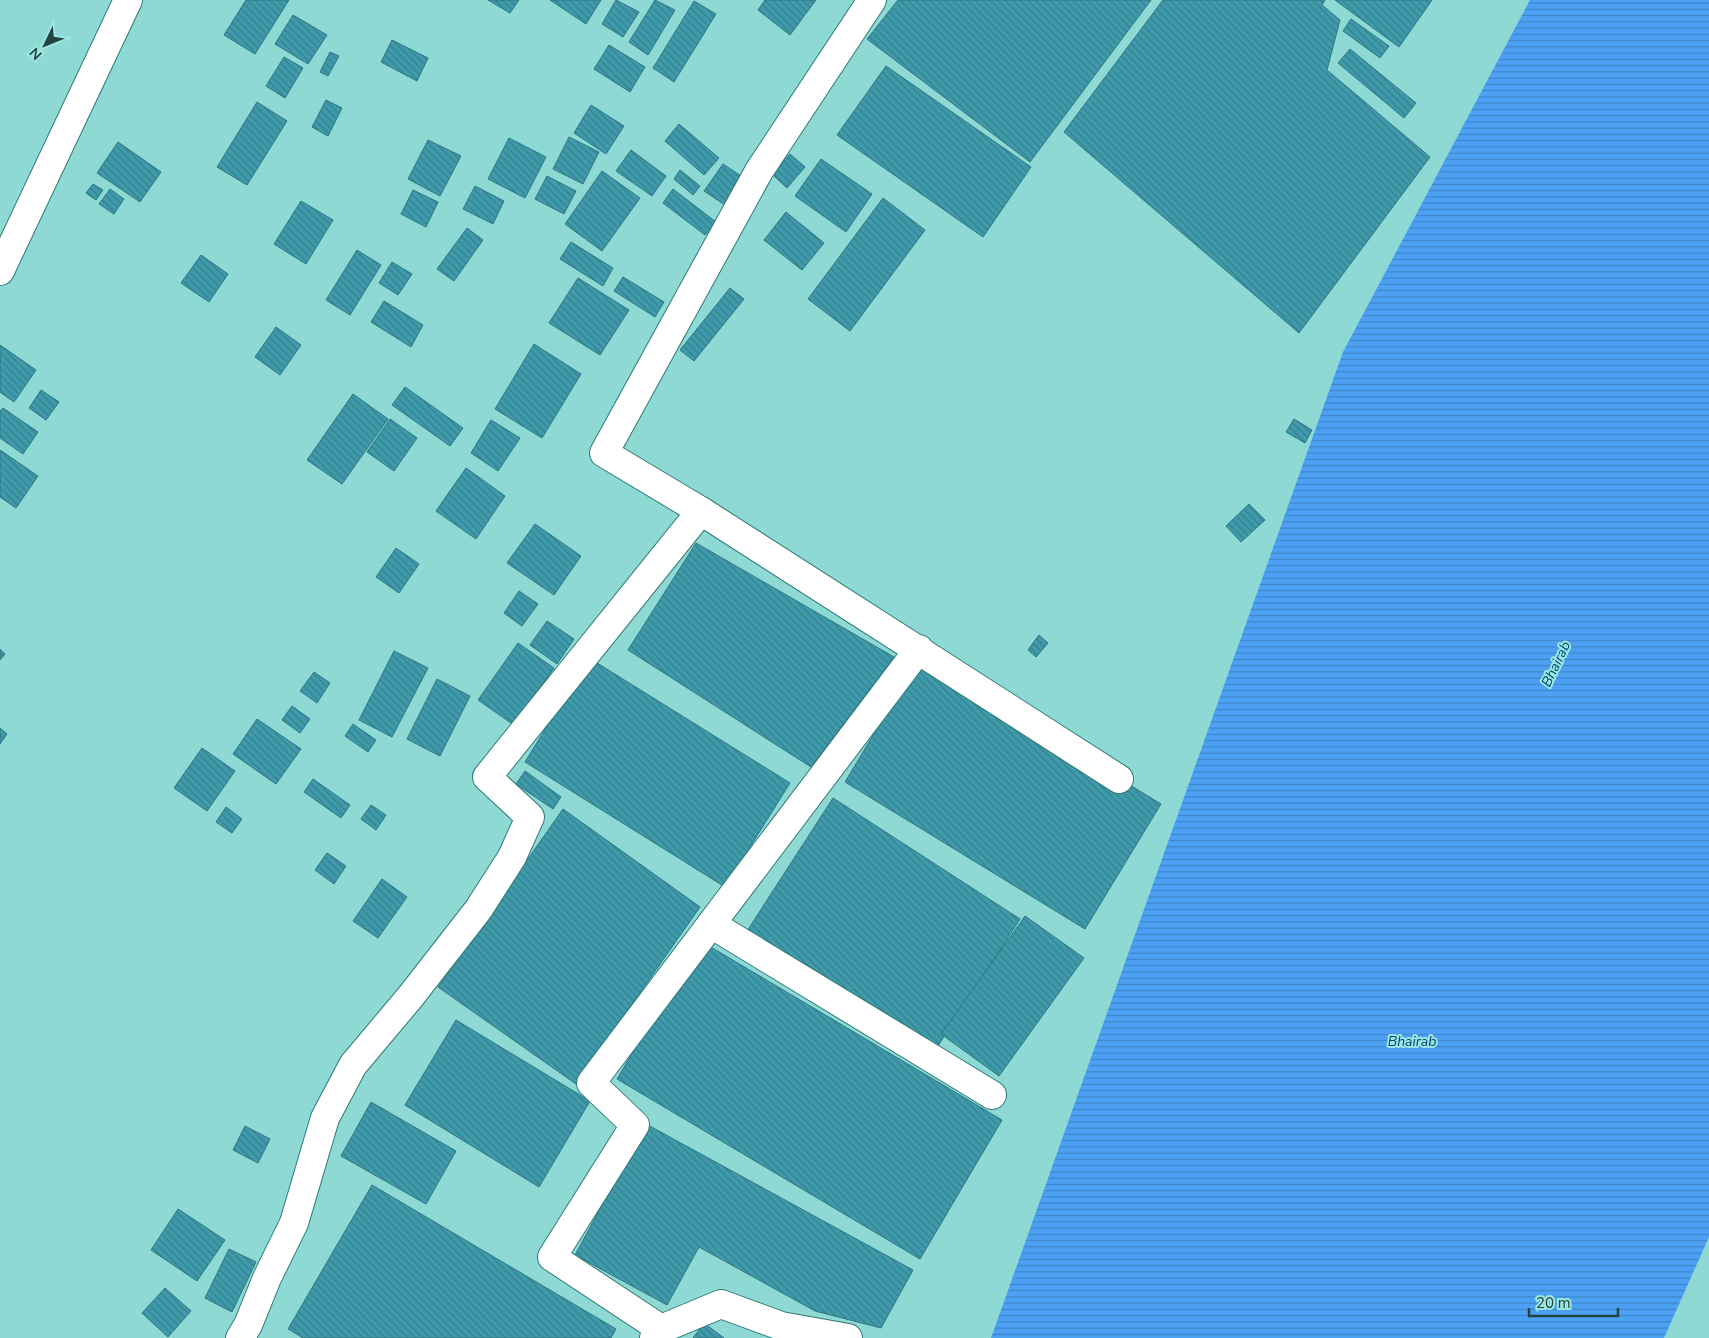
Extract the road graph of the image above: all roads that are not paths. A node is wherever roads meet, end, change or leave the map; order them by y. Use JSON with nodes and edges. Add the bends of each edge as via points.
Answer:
{"nodes":[{"id":1,"x":128,"y":0,"type":"edge"},
{"id":2,"x":872,"y":0,"type":"edge"},
{"id":3,"x":0,"y":271,"type":"edge"},
{"id":4,"x":701,"y":511,"type":"junction"},
{"id":5,"x":919,"y":649,"type":"junction"},
{"id":6,"x":1119,"y":779,"type":"dead end"},
{"id":7,"x":711,"y":924,"type":"junction"},
{"id":8,"x":992,"y":1094,"type":"dead end"},
{"id":9,"x":658,"y":1334,"type":"edge"},
{"id":10,"x":240,"y":1338,"type":"edge"},
{"id":11,"x":848,"y":1338,"type":"edge"}],
"edges":[{"from":1,"to":3,"type":"street"},
{"from":2,"to":4,"type":"street","via":[[759,171],[604,453]]},
{"from":4,"to":5,"type":"street"},
{"from":4,"to":10,"type":"street","via":[[487,777],[530,817],[512,857],[478,910],[353,1065],[325,1118],[294,1223]]},
{"from":5,"to":6,"type":"street"},
{"from":5,"to":7,"type":"street"},
{"from":7,"to":8,"type":"street"},
{"from":7,"to":9,"type":"street","via":[[591,1084],[635,1125],[552,1257]]},
{"from":9,"to":11,"type":"street","via":[[721,1304],[781,1326]]}]}
